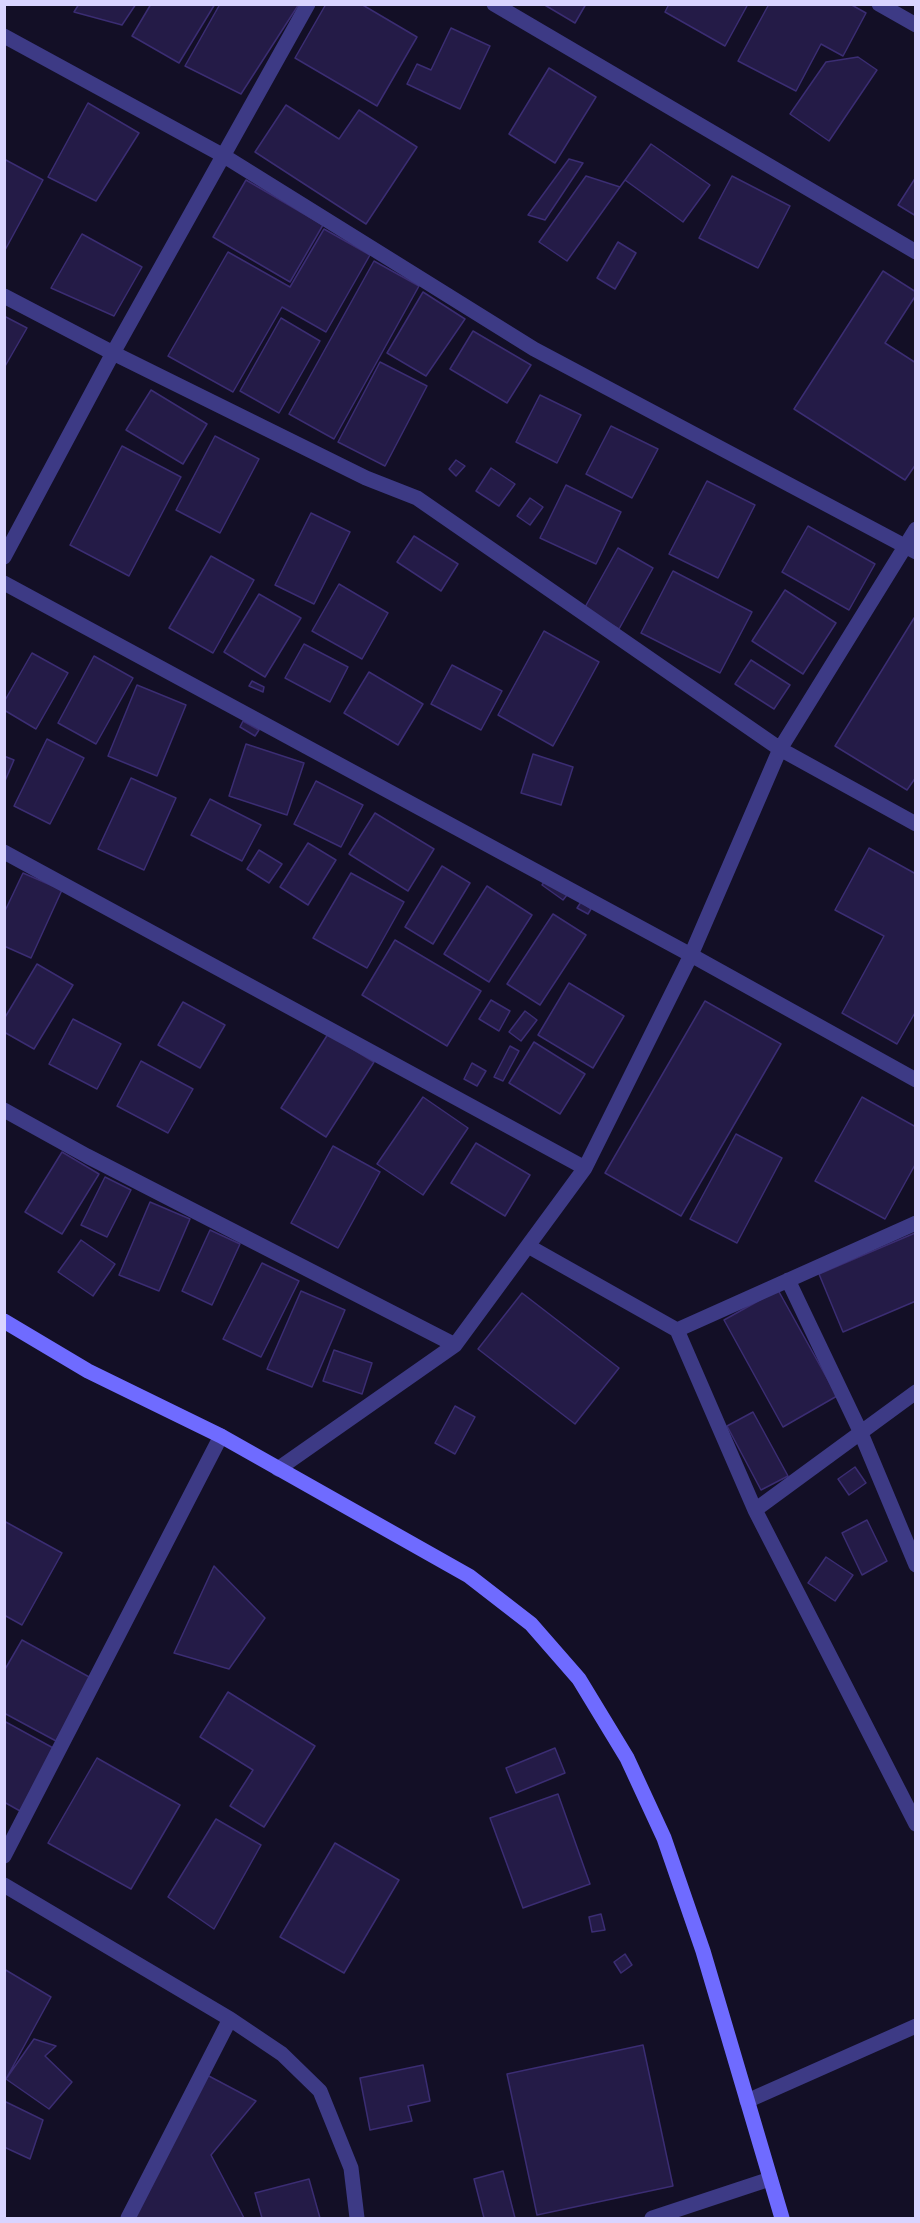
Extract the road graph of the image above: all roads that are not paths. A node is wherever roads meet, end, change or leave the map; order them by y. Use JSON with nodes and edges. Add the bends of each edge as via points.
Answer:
{"nodes":[{"id":1,"x":308,"y":4,"type":"edge"},
{"id":2,"x":494,"y":4,"type":"edge"},
{"id":3,"x":879,"y":4,"type":"edge"},
{"id":4,"x":915,"y":25,"type":"edge"},
{"id":5,"x":4,"y":36,"type":"edge"},
{"id":6,"x":224,"y":156,"type":"junction"},
{"id":7,"x":915,"y":252,"type":"edge"},
{"id":8,"x":4,"y":296,"type":"edge"},
{"id":9,"x":113,"y":353,"type":"junction"},
{"id":10,"x":915,"y":529,"type":"edge"},
{"id":11,"x":911,"y":549,"type":"edge"},
{"id":12,"x":4,"y":557,"type":"edge"},
{"id":13,"x":4,"y":583,"type":"edge"},
{"id":14,"x":780,"y":749,"type":"junction"},
{"id":15,"x":915,"y":825,"type":"edge"},
{"id":16,"x":4,"y":852,"type":"edge"},
{"id":17,"x":691,"y":955,"type":"junction"},
{"id":18,"x":915,"y":1080,"type":"edge"},
{"id":19,"x":4,"y":1110,"type":"edge"},
{"id":20,"x":585,"y":1168,"type":"junction"},
{"id":21,"x":915,"y":1223,"type":"edge"},
{"id":22,"x":528,"y":1246,"type":"junction"},
{"id":23,"x":788,"y":1280,"type":"junction"},
{"id":24,"x":4,"y":1321,"type":"edge"},
{"id":25,"x":677,"y":1330,"type":"junction"},
{"id":26,"x":455,"y":1345,"type":"junction"},
{"id":27,"x":915,"y":1392,"type":"edge"},
{"id":28,"x":860,"y":1431,"type":"junction"},
{"id":29,"x":221,"y":1436,"type":"junction"},
{"id":30,"x":278,"y":1469,"type":"junction"},
{"id":31,"x":755,"y":1510,"type":"junction"},
{"id":32,"x":915,"y":1565,"type":"edge"},
{"id":33,"x":915,"y":1824,"type":"edge"},
{"id":34,"x":4,"y":1856,"type":"edge"},
{"id":35,"x":4,"y":1885,"type":"edge"},
{"id":36,"x":230,"y":2019,"type":"junction"},
{"id":37,"x":915,"y":2026,"type":"edge"},
{"id":38,"x":747,"y":2101,"type":"junction"},
{"id":39,"x":770,"y":2179,"type":"junction"},
{"id":40,"x":128,"y":2218,"type":"edge"},
{"id":41,"x":357,"y":2218,"type":"edge"},
{"id":42,"x":652,"y":2218,"type":"edge"},
{"id":43,"x":782,"y":2218,"type":"edge"}],
"edges":[{"from":1,"to":6,"type":"street"},
{"from":2,"to":7,"type":"street"},
{"from":3,"to":4,"type":"street"},
{"from":5,"to":6,"type":"street"},
{"from":6,"to":9,"type":"street"},
{"from":6,"to":11,"type":"street","via":[[534,349]]},
{"from":8,"to":9,"type":"street"},
{"from":9,"to":12,"type":"street"},
{"from":9,"to":14,"type":"street","via":[[366,478],[417,498]]},
{"from":10,"to":11,"type":"street"},
{"from":11,"to":14,"type":"street"},
{"from":13,"to":17,"type":"street"},
{"from":14,"to":15,"type":"street"},
{"from":14,"to":17,"type":"street"},
{"from":16,"to":20,"type":"street"},
{"from":17,"to":18,"type":"street"},
{"from":17,"to":20,"type":"street"},
{"from":19,"to":26,"type":"street"},
{"from":20,"to":22,"type":"street"},
{"from":21,"to":23,"type":"street"},
{"from":22,"to":25,"type":"street"},
{"from":22,"to":26,"type":"street"},
{"from":23,"to":25,"type":"street"},
{"from":23,"to":28,"type":"street"},
{"from":24,"to":29,"type":"street","via":[[88,1371]]},
{"from":25,"to":31,"type":"street"},
{"from":26,"to":30,"type":"street"},
{"from":27,"to":28,"type":"street"},
{"from":28,"to":31,"type":"street"},
{"from":28,"to":32,"type":"street"},
{"from":29,"to":30,"type":"street"},
{"from":29,"to":34,"type":"street"},
{"from":30,"to":38,"type":"street","via":[[469,1576],[531,1624],[579,1679],[627,1758],[664,1838],[703,1951]]},
{"from":31,"to":33,"type":"street"},
{"from":35,"to":36,"type":"street"},
{"from":36,"to":40,"type":"street"},
{"from":36,"to":41,"type":"street","via":[[282,2054],[320,2091],[351,2168]]},
{"from":37,"to":38,"type":"street"},
{"from":38,"to":39,"type":"street"},
{"from":39,"to":42,"type":"street"},
{"from":39,"to":43,"type":"street"}]}
